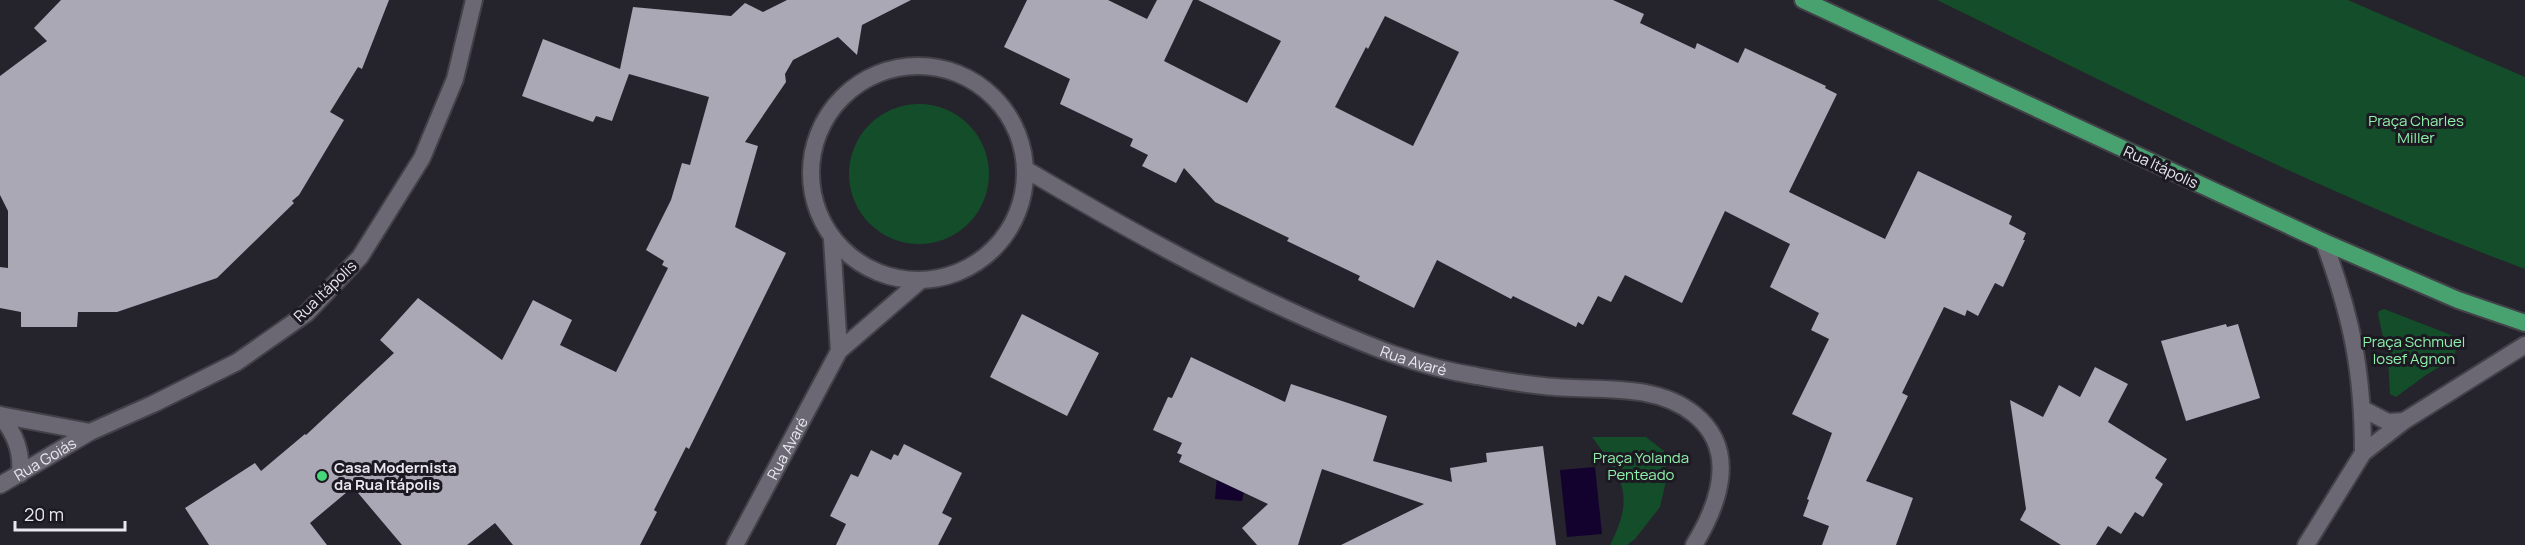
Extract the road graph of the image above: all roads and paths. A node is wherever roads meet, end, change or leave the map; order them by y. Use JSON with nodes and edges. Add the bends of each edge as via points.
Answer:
{"nodes":[{"id":1,"x":474,"y":0,"type":"edge"},
{"id":2,"x":1803,"y":0,"type":"edge"},
{"id":3,"x":1025,"y":169,"type":"junction"},
{"id":4,"x":832,"y":239,"type":"junction"},
{"id":5,"x":2324,"y":242,"type":"junction"},
{"id":6,"x":920,"y":281,"type":"junction"},
{"id":7,"x":2525,"y":323,"type":"edge"},
{"id":8,"x":2525,"y":345,"type":"edge"},
{"id":9,"x":839,"y":351,"type":"junction"},
{"id":10,"x":2363,"y":409,"type":"junction"},
{"id":11,"x":0,"y":415,"type":"edge"},
{"id":12,"x":2404,"y":421,"type":"junction"},
{"id":13,"x":90,"y":432,"type":"junction"},
{"id":14,"x":2363,"y":453,"type":"junction"},
{"id":15,"x":20,"y":474,"type":"junction"},
{"id":16,"x":0,"y":485,"type":"edge"},
{"id":17,"x":735,"y":545,"type":"edge"},
{"id":18,"x":1694,"y":545,"type":"edge"},
{"id":19,"x":2306,"y":545,"type":"edge"}],
"edges":[{"from":1,"to":13,"type":"street","name":"Rua Itápolis","via":[[455,79],[422,158],[360,257],[307,313],[237,362]]},
{"from":2,"to":5,"type":"main road","name":"Rua Itápolis"},
{"from":3,"to":4,"type":"street","via":[[1021,139],[1008,113],[988,90],[963,74],[928,65],[893,68],[860,81],[833,105],[816,136],[810,172],[815,207]]},
{"from":3,"to":6,"type":"street","via":[[1021,202],[1006,233],[991,250],[953,274]]},
{"from":3,"to":18,"type":"street","name":"Rua Avaré","via":[[1197,267],[1361,342],[1442,371],[1545,386],[1646,392],[1679,405],[1710,431],[1721,462],[1720,487],[1710,519]]},
{"from":4,"to":6,"type":"street","via":[[856,262],[886,276]]},
{"from":4,"to":9,"type":"street"},
{"from":5,"to":7,"type":"main road","name":"Rua Itápolis","via":[[2458,300]]},
{"from":5,"to":10,"type":"street","via":[[2347,309]]},
{"from":6,"to":9,"type":"street","name":"Rua Avaré"},
{"from":8,"to":12,"type":"street"},
{"from":9,"to":17,"type":"street","name":"Rua Avaré"},
{"from":10,"to":12,"type":"street","via":[[2388,422]]},
{"from":10,"to":14,"type":"street"},
{"from":11,"to":13,"type":"street"},
{"from":11,"to":15,"type":"street","via":[[14,432]]},
{"from":12,"to":14,"type":"street"},
{"from":13,"to":15,"type":"street","name":"Rua Goiás"},
{"from":14,"to":19,"type":"street"},
{"from":15,"to":16,"type":"street","name":"Rua Goiás"}]}
